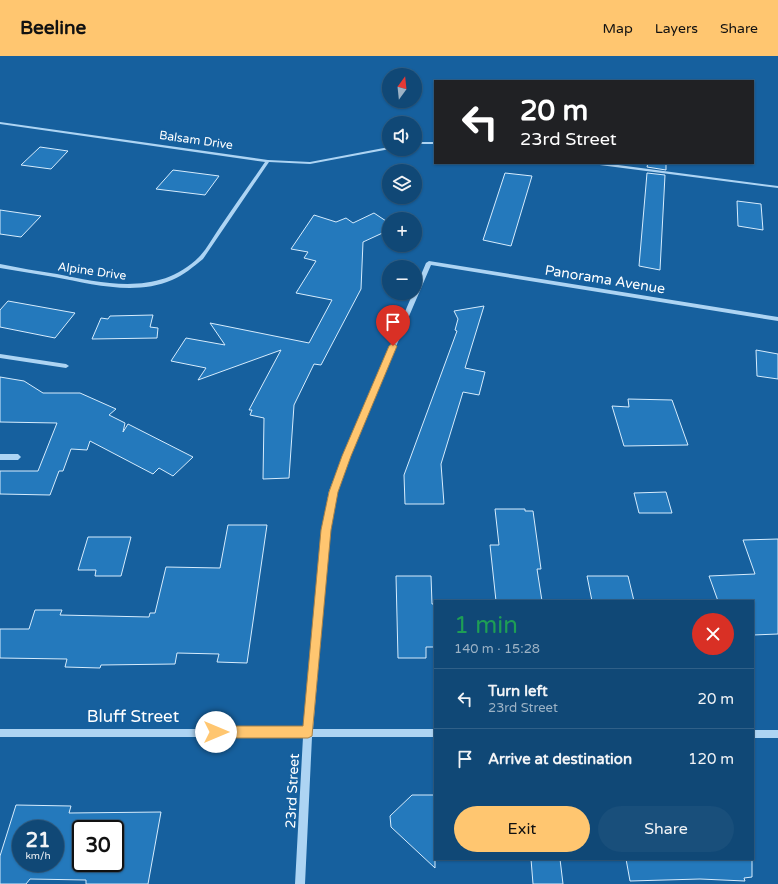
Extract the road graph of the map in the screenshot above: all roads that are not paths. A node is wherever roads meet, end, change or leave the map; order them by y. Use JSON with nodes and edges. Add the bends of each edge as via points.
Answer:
{"nodes":[{"id":1,"x":0,"y":123,"type":"edge"},
{"id":2,"x":434,"y":142,"type":"edge"},
{"id":3,"x":422,"y":143,"type":"edge"},
{"id":4,"x":382,"y":149,"type":"edge"},
{"id":5,"x":268,"y":161,"type":"junction"},
{"id":6,"x":600,"y":164,"type":"edge"},
{"id":7,"x":778,"y":187,"type":"edge"},
{"id":8,"x":429,"y":263,"type":"joint"},
{"id":9,"x":0,"y":266,"type":"edge"},
{"id":10,"x":778,"y":319,"type":"edge"},
{"id":11,"x":0,"y":356,"type":"edge"},
{"id":12,"x":66,"y":366,"type":"dead end"},
{"id":13,"x":0,"y":457,"type":"edge"},
{"id":14,"x":18,"y":457,"type":"dead end"},
{"id":15,"x":308,"y":732,"type":"junction"},
{"id":16,"x":0,"y":733,"type":"edge"},
{"id":17,"x":434,"y":733,"type":"edge"},
{"id":18,"x":754,"y":734,"type":"edge"},
{"id":19,"x":778,"y":734,"type":"edge"},
{"id":20,"x":300,"y":884,"type":"edge"}],
"edges":[{"from":1,"to":5,"type":"street","name":"Balsam Drive"},
{"from":2,"to":3,"type":"street"},
{"from":4,"to":5,"type":"street","name":"Balsam Drive","via":[[310,163]]},
{"from":5,"to":9,"type":"street","name":"Alpine Drive","via":[[201,258],[189,269],[168,280],[150,285],[120,287]]},
{"from":6,"to":7,"type":"street"},
{"from":8,"to":10,"type":"street","name":"Panorama Avenue"},
{"from":8,"to":15,"type":"street","name":"23rd Street","via":[[346,456],[334,492],[326,530]]},
{"from":11,"to":12,"type":"street"},
{"from":13,"to":14,"type":"street"},
{"from":15,"to":16,"type":"street","name":"Bluff Street"},
{"from":15,"to":17,"type":"street","name":"Bluff Street"},
{"from":15,"to":20,"type":"street","name":"23rd Street"},
{"from":18,"to":19,"type":"street"}]}
